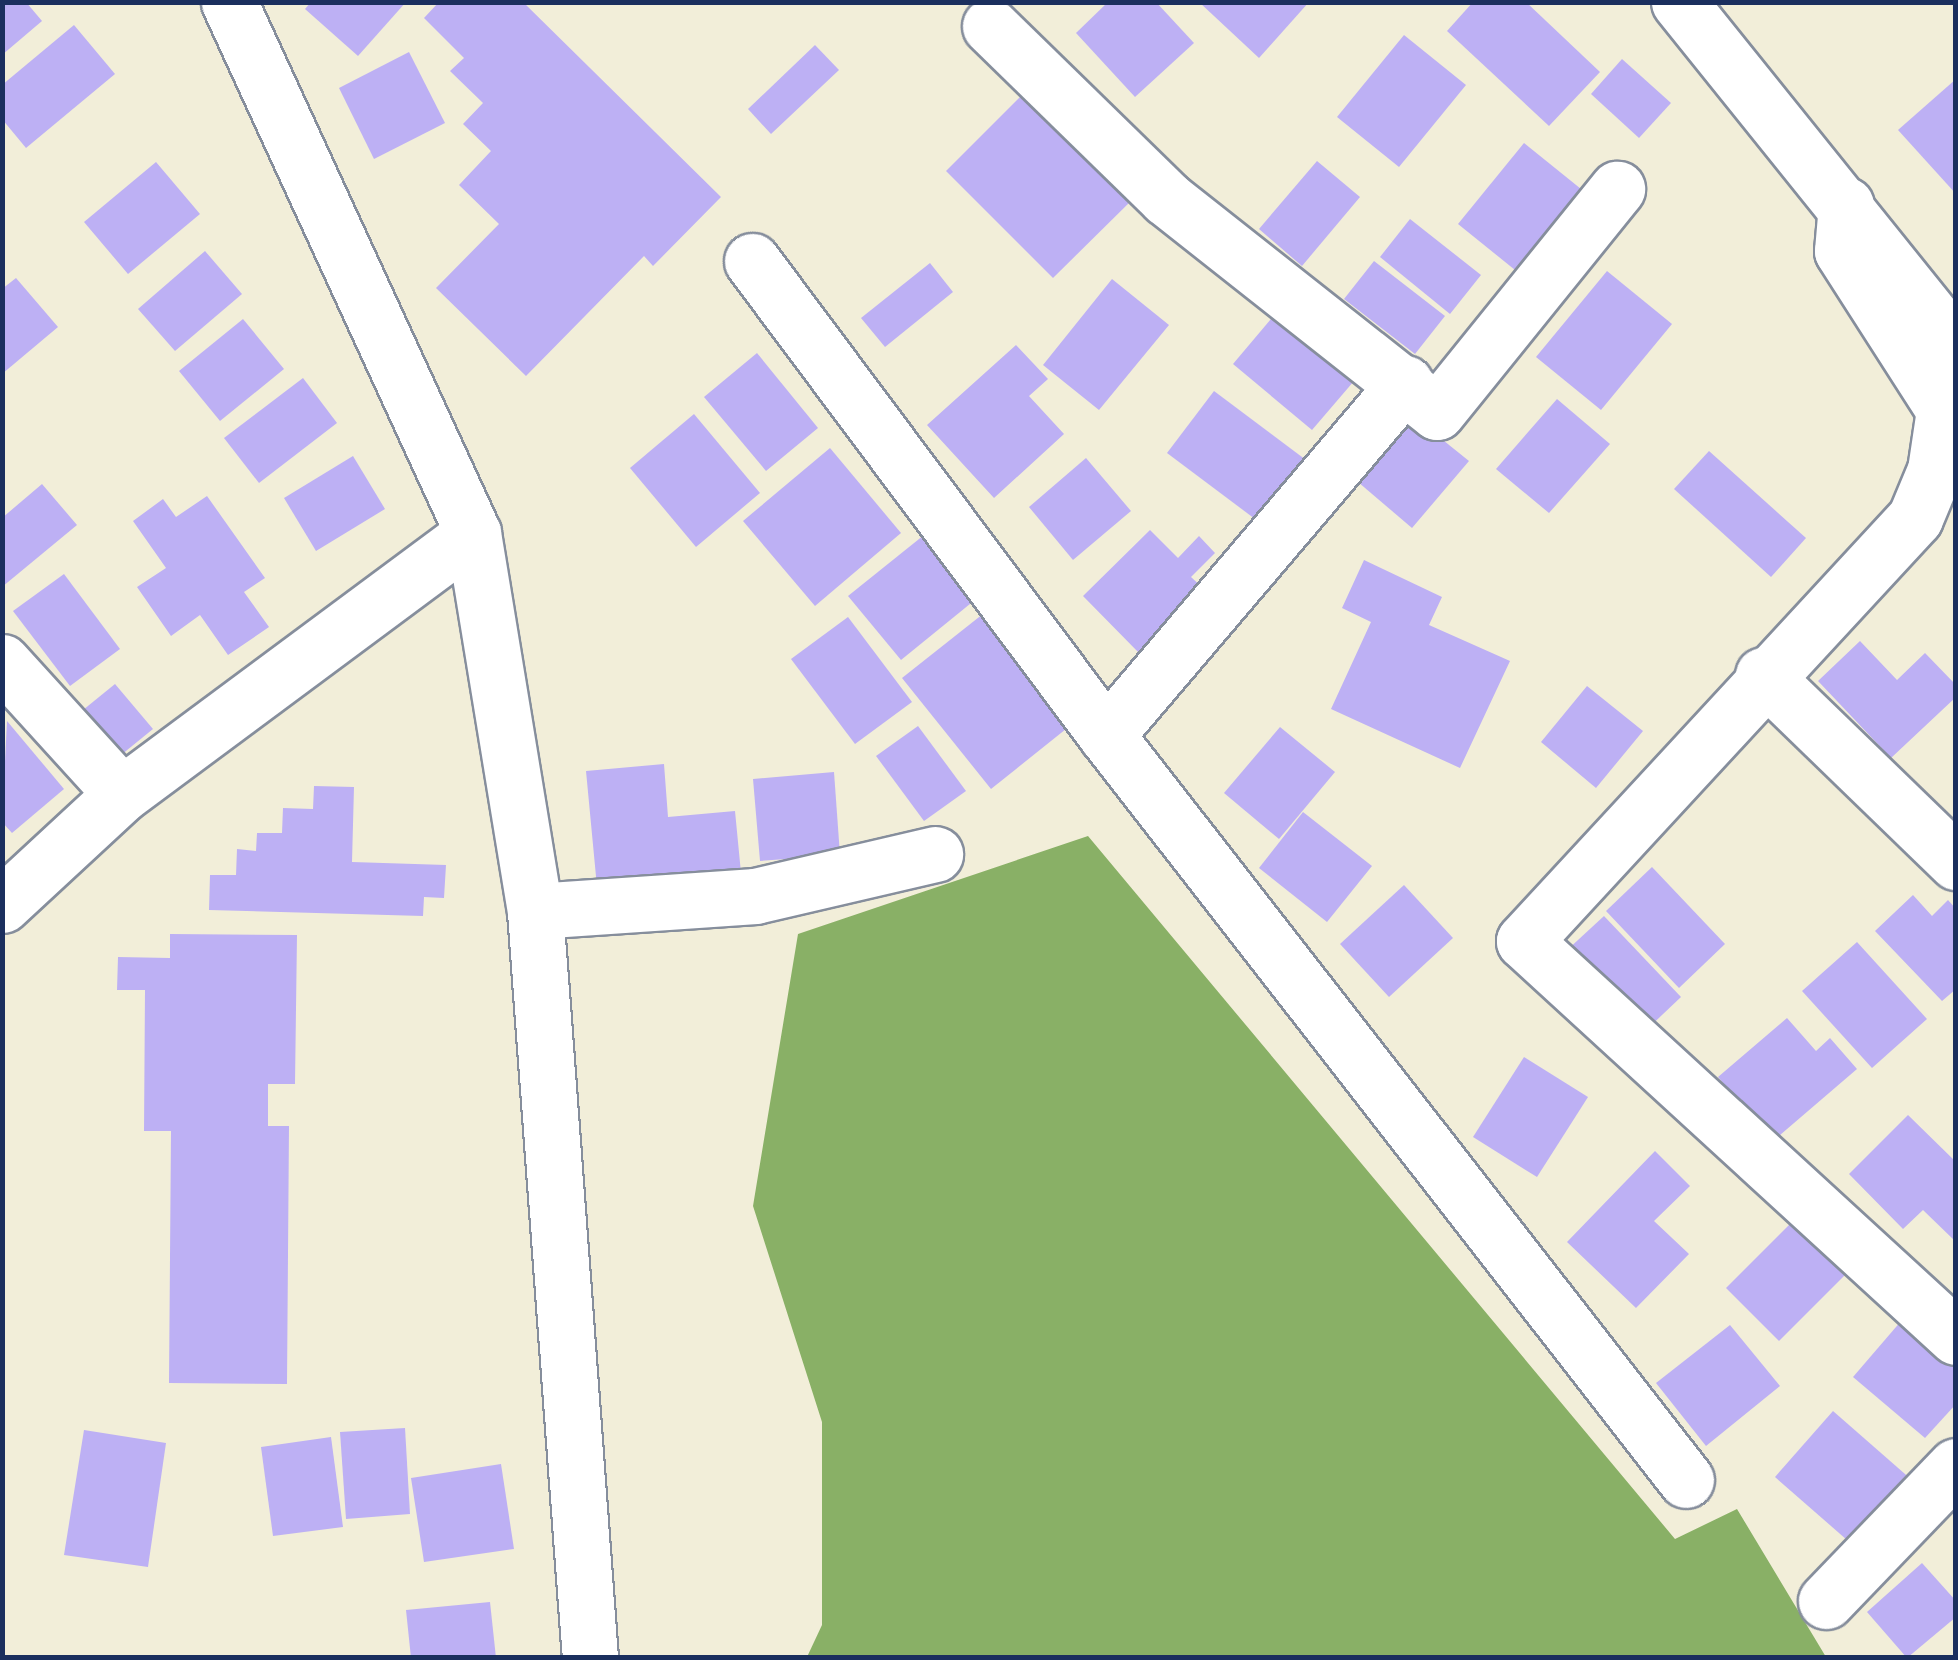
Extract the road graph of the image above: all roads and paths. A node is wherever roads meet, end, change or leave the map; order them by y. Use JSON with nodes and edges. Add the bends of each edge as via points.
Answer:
{"nodes":[{"id":1,"x":228,"y":2,"type":"edge"},
{"id":2,"x":1679,"y":2,"type":"edge"},
{"id":3,"x":990,"y":26,"type":"dead end"},
{"id":4,"x":1617,"y":189,"type":"dead end"},
{"id":5,"x":1846,"y":206,"type":"junction"},
{"id":6,"x":752,"y":260,"type":"dead end"},
{"id":7,"x":1955,"y":346,"type":"edge"},
{"id":8,"x":1406,"y":383,"type":"junction"},
{"id":9,"x":474,"y":533,"type":"junction"},
{"id":10,"x":2,"y":662,"type":"edge"},
{"id":11,"x":1762,"y":675,"type":"junction"},
{"id":12,"x":1106,"y":735,"type":"junction"},
{"id":13,"x":122,"y":794,"type":"junction"},
{"id":14,"x":935,"y":854,"type":"dead end"},
{"id":15,"x":1956,"y":862,"type":"edge"},
{"id":16,"x":2,"y":905,"type":"edge"},
{"id":17,"x":535,"y":911,"type":"junction"},
{"id":18,"x":1956,"y":1338,"type":"edge"},
{"id":19,"x":1956,"y":1466,"type":"edge"},
{"id":20,"x":1686,"y":1480,"type":"dead end"},
{"id":21,"x":1826,"y":1601,"type":"dead end"},
{"id":22,"x":590,"y":1658,"type":"edge"}],
"edges":[{"from":1,"to":9,"type":"street"},
{"from":2,"to":5,"type":"street"},
{"from":3,"to":8,"type":"street","via":[[1166,198]]},
{"from":4,"to":8,"type":"street","via":[[1438,412]]},
{"from":5,"to":7,"type":"street"},
{"from":5,"to":11,"type":"street","via":[[1842,251],[1944,410],[1936,470],[1915,518]]},
{"from":6,"to":12,"type":"street"},
{"from":8,"to":12,"type":"street"},
{"from":9,"to":13,"type":"street"},
{"from":9,"to":17,"type":"street"},
{"from":10,"to":13,"type":"street"},
{"from":11,"to":15,"type":"street"},
{"from":11,"to":18,"type":"street","via":[[1524,941]]},
{"from":12,"to":20,"type":"street"},
{"from":13,"to":16,"type":"street"},
{"from":14,"to":17,"type":"street","via":[[755,896]]},
{"from":17,"to":22,"type":"street"},
{"from":19,"to":21,"type":"street"}]}
